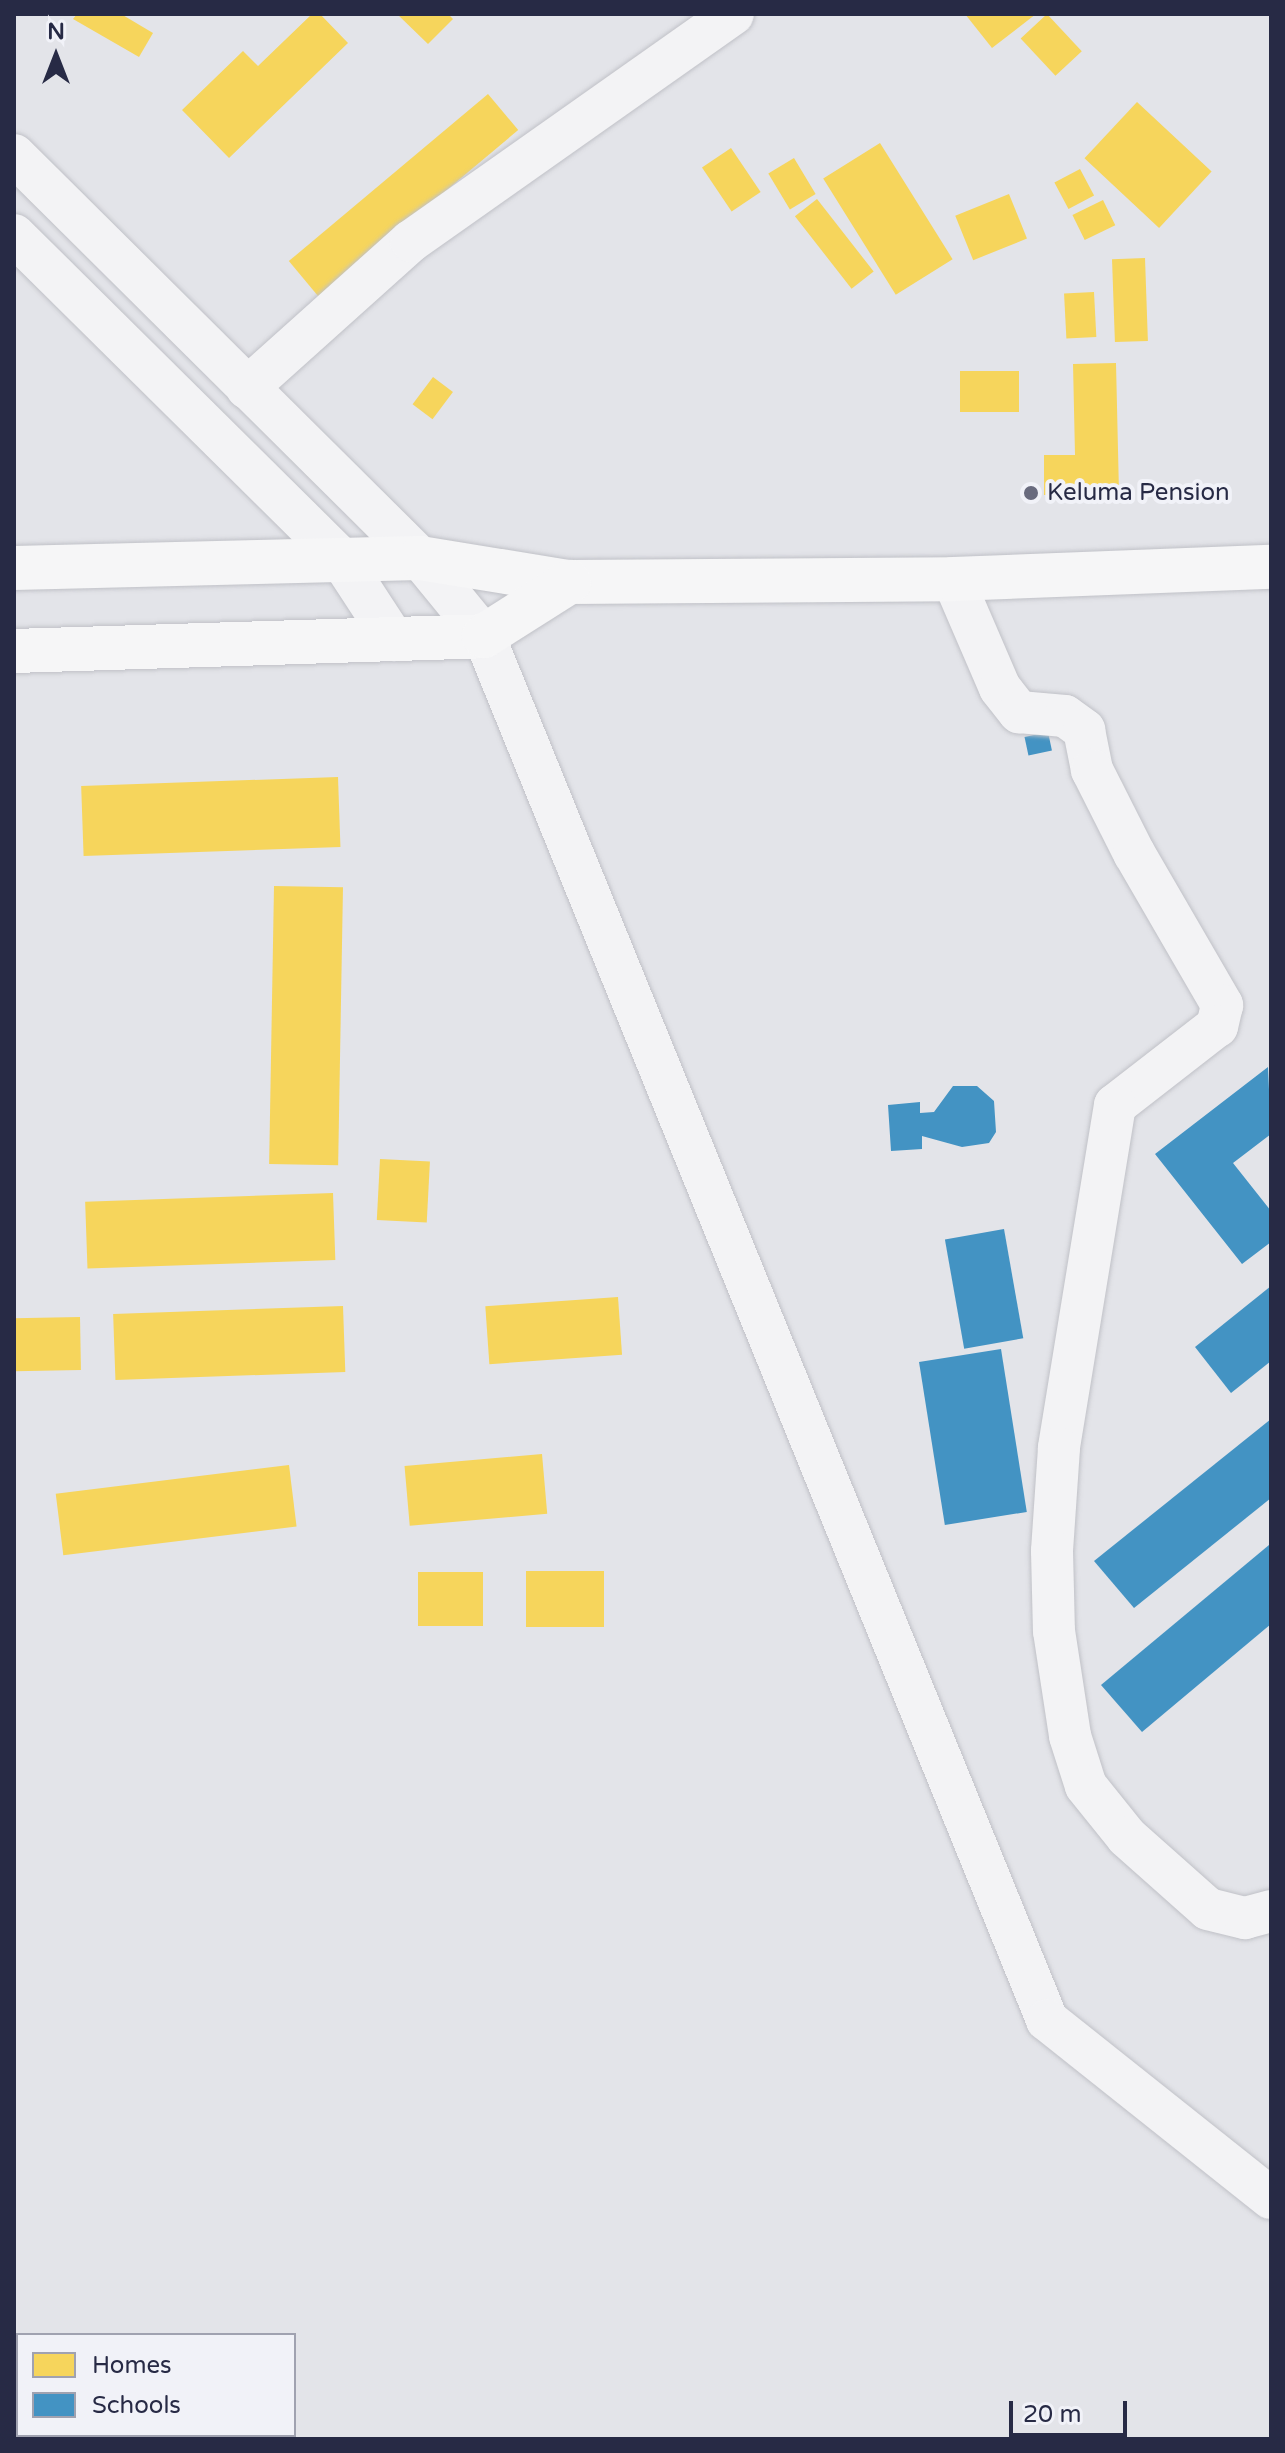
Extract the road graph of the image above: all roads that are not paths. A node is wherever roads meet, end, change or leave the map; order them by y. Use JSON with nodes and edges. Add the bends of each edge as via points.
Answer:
{"nodes":[{"id":1,"x":733,"y":14,"type":"edge"},
{"id":2,"x":14,"y":155,"type":"edge"},
{"id":3,"x":14,"y":235,"type":"edge"},
{"id":4,"x":247,"y":388,"type":"junction"},
{"id":5,"x":420,"y":558,"type":"junction"},
{"id":6,"x":341,"y":559,"type":"junction"},
{"id":7,"x":1271,"y":567,"type":"edge"},
{"id":8,"x":14,"y":568,"type":"edge"},
{"id":9,"x":953,"y":579,"type":"junction"},
{"id":10,"x":569,"y":582,"type":"junction"},
{"id":11,"x":484,"y":636,"type":"junction"},
{"id":12,"x":394,"y":640,"type":"junction"},
{"id":13,"x":14,"y":651,"type":"edge"},
{"id":14,"x":1271,"y":1911,"type":"edge"},
{"id":15,"x":1271,"y":2198,"type":"edge"}],
"edges":[{"from":1,"to":4,"type":"street","via":[[411,241]]},
{"from":2,"to":4,"type":"street"},
{"from":3,"to":6,"type":"street"},
{"from":4,"to":5,"type":"street"},
{"from":5,"to":6,"type":"main road"},
{"from":5,"to":10,"type":"main road"},
{"from":5,"to":11,"type":"street"},
{"from":6,"to":8,"type":"main road"},
{"from":6,"to":12,"type":"street"},
{"from":7,"to":9,"type":"main road"},
{"from":9,"to":10,"type":"main road"},
{"from":9,"to":14,"type":"street","via":[[1000,688],[1019,712],[1065,716],[1084,730],[1092,770],[1222,1005],[1217,1026],[1115,1105],[1059,1448],[1052,1551],[1054,1631],[1070,1736],[1086,1786],[1127,1837],[1208,1909],[1245,1918]]},
{"from":10,"to":11,"type":"main road"},
{"from":11,"to":12,"type":"main road"},
{"from":11,"to":15,"type":"street","via":[[1047,2020]]},
{"from":12,"to":13,"type":"main road"}]}
